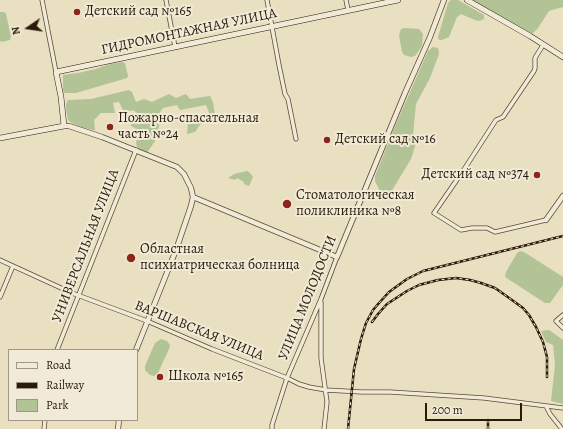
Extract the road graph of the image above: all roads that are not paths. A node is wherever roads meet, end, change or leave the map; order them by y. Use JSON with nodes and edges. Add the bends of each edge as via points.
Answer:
{"nodes":[{"id":1,"x":42,"y":0,"type":"edge"},
{"id":2,"x":166,"y":0,"type":"edge"},
{"id":3,"x":267,"y":0,"type":"edge"},
{"id":4,"x":346,"y":0,"type":"edge"},
{"id":5,"x":398,"y":0,"type":"edge"},
{"id":6,"x":444,"y":0,"type":"edge"},
{"id":7,"x":467,"y":0,"type":"edge"},
{"id":8,"x":348,"y":10,"type":"junction"},
{"id":9,"x":272,"y":27,"type":"junction"},
{"id":10,"x":543,"y":45,"type":"junction"},
{"id":11,"x":175,"y":47,"type":"junction"},
{"id":12,"x":563,"y":57,"type":"edge"},
{"id":13,"x":56,"y":72,"type":"junction"},
{"id":14,"x":64,"y":126,"type":"junction"},
{"id":15,"x":0,"y":138,"type":"edge"},
{"id":16,"x":296,"y":139,"type":"dead end"},
{"id":17,"x":136,"y":150,"type":"junction"},
{"id":18,"x":563,"y":196,"type":"edge"},
{"id":19,"x":193,"y":197,"type":"junction"},
{"id":20,"x":546,"y":220,"type":"joint"},
{"id":21,"x":337,"y":257,"type":"junction"},
{"id":22,"x":0,"y":260,"type":"edge"},
{"id":23,"x":13,"y":266,"type":"junction"},
{"id":24,"x":79,"y":295,"type":"junction"},
{"id":25,"x":0,"y":297,"type":"edge"},
{"id":26,"x":321,"y":299,"type":"junction"},
{"id":27,"x":563,"y":315,"type":"edge"},
{"id":28,"x":147,"y":321,"type":"junction"},
{"id":29,"x":563,"y":328,"type":"edge"},
{"id":30,"x":57,"y":349,"type":"edge"},
{"id":31,"x":136,"y":349,"type":"edge"},
{"id":32,"x":287,"y":378,"type":"junction"},
{"id":33,"x":326,"y":390,"type":"junction"},
{"id":34,"x":546,"y":406,"type":"junction"},
{"id":35,"x":563,"y":408,"type":"edge"},
{"id":36,"x":272,"y":429,"type":"edge"},
{"id":37,"x":324,"y":429,"type":"edge"},
{"id":38,"x":562,"y":429,"type":"edge"}],
"edges":[{"from":1,"to":13,"type":"street"},
{"from":2,"to":11,"type":"street"},
{"from":3,"to":9,"type":"street"},
{"from":4,"to":8,"type":"street"},
{"from":5,"to":8,"type":"main road","name":"ГИДРОМОНТАЖНАЯ УЛИЦА"},
{"from":6,"to":21,"type":"street","name":"УЛИЦА МОЛОДОСТИ"},
{"from":7,"to":10,"type":"main road"},
{"from":8,"to":9,"type":"main road","name":"ГИДРОМОНТАЖНАЯ УЛИЦА"},
{"from":9,"to":11,"type":"main road","name":"ГИДРОМОНТАЖНАЯ УЛИЦА"},
{"from":9,"to":16,"type":"street"},
{"from":10,"to":12,"type":"main road"},
{"from":10,"to":20,"type":"street","via":[[535,58],[534,72],[503,117],[496,120],[434,213],[461,230],[487,228],[495,232]]},
{"from":11,"to":13,"type":"main road","name":"ГИДРОМОНТАЖНАЯ УЛИЦА"},
{"from":13,"to":14,"type":"main road"},
{"from":14,"to":15,"type":"main road"},
{"from":14,"to":17,"type":"street"},
{"from":17,"to":19,"type":"street","via":[[178,167],[184,174]]},
{"from":17,"to":24,"type":"street","name":"УНИВЕРСАЛЬНАЯ УЛИЦА"},
{"from":18,"to":20,"type":"street"},
{"from":19,"to":21,"type":"street"},
{"from":19,"to":28,"type":"street","via":[[178,244]]},
{"from":21,"to":26,"type":"street","name":"УЛИЦА МОЛОДОСТИ"},
{"from":22,"to":23,"type":"street","name":"ВАРШАВСКАЯ УЛИЦА"},
{"from":23,"to":24,"type":"street","name":"ВАРШАВСКАЯ УЛИЦА"},
{"from":23,"to":25,"type":"street"},
{"from":24,"to":28,"type":"street","name":"ВАРШАВСКАЯ УЛИЦА"},
{"from":24,"to":30,"type":"street","name":"УНИВЕРСАЛЬНАЯ УЛИЦА"},
{"from":26,"to":32,"type":"street","name":"УЛИЦА МОЛОДОСТИ"},
{"from":26,"to":33,"type":"street","via":[[321,358]]},
{"from":27,"to":29,"type":"street","via":[[556,321]]},
{"from":28,"to":31,"type":"street"},
{"from":28,"to":32,"type":"street","name":"ВАРШАВСКАЯ УЛИЦА"},
{"from":32,"to":33,"type":"street","name":"ВАРШАВСКАЯ УЛИЦА","via":[[299,384]]},
{"from":32,"to":36,"type":"street","name":"УЛИЦА МОЛОДОСТИ"},
{"from":33,"to":34,"type":"street","name":"ВАРШАВСКАЯ УЛИЦА","via":[[484,398]]},
{"from":33,"to":37,"type":"street"},
{"from":34,"to":35,"type":"street","name":"ВАРШАВСКАЯ УЛИЦА"},
{"from":34,"to":38,"type":"street"}]}
